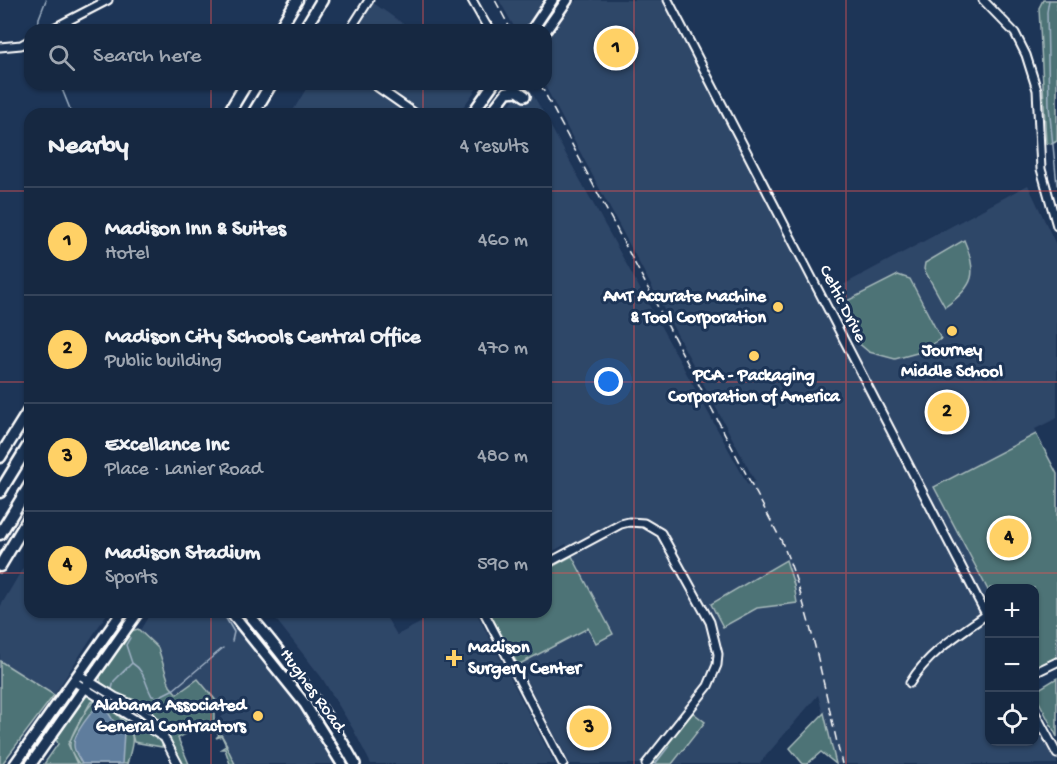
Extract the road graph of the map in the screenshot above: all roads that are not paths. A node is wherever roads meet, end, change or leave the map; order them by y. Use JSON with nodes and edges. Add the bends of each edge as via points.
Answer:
{"nodes":[{"id":1,"x":108,"y":0,"type":"edge"},
{"id":2,"x":297,"y":0,"type":"edge"},
{"id":3,"x":322,"y":0,"type":"edge"},
{"id":4,"x":369,"y":0,"type":"edge"},
{"id":5,"x":472,"y":0,"type":"edge"},
{"id":6,"x":552,"y":0,"type":"edge"},
{"id":7,"x":567,"y":0,"type":"edge"},
{"id":8,"x":668,"y":0,"type":"edge"},
{"id":9,"x":983,"y":0,"type":"edge"},
{"id":10,"x":545,"y":10,"type":"junction"},
{"id":11,"x":62,"y":24,"type":"edge"},
{"id":12,"x":283,"y":24,"type":"edge"},
{"id":13,"x":308,"y":24,"type":"edge"},
{"id":14,"x":354,"y":24,"type":"edge"},
{"id":15,"x":486,"y":24,"type":"edge"},
{"id":16,"x":532,"y":24,"type":"edge"},
{"id":17,"x":535,"y":24,"type":"edge"},
{"id":18,"x":550,"y":24,"type":"edge"},
{"id":19,"x":24,"y":43,"type":"edge"},
{"id":20,"x":0,"y":48,"type":"edge"},
{"id":21,"x":242,"y":90,"type":"edge"},
{"id":22,"x":267,"y":90,"type":"edge"},
{"id":23,"x":382,"y":90,"type":"edge"},
{"id":24,"x":488,"y":90,"type":"edge"},
{"id":25,"x":504,"y":90,"type":"edge"},
{"id":26,"x":525,"y":96,"type":"dead end"},
{"id":27,"x":232,"y":108,"type":"edge"},
{"id":28,"x":257,"y":108,"type":"edge"},
{"id":29,"x":407,"y":108,"type":"edge"},
{"id":30,"x":476,"y":108,"type":"edge"},
{"id":31,"x":493,"y":108,"type":"edge"},
{"id":32,"x":494,"y":108,"type":"edge"},
{"id":33,"x":1057,"y":226,"type":"edge"},
{"id":34,"x":24,"y":419,"type":"edge"},
{"id":35,"x":24,"y":452,"type":"edge"},
{"id":36,"x":0,"y":457,"type":"edge"},
{"id":37,"x":0,"y":492,"type":"edge"},
{"id":38,"x":24,"y":495,"type":"edge"},
{"id":39,"x":24,"y":526,"type":"edge"},
{"id":40,"x":0,"y":534,"type":"edge"},
{"id":41,"x":552,"y":561,"type":"edge"},
{"id":42,"x":0,"y":566,"type":"edge"},
{"id":43,"x":985,"y":613,"type":"edge"},
{"id":44,"x":118,"y":618,"type":"edge"},
{"id":45,"x":134,"y":618,"type":"edge"},
{"id":46,"x":236,"y":618,"type":"edge"},
{"id":47,"x":253,"y":618,"type":"edge"},
{"id":48,"x":487,"y":618,"type":"edge"},
{"id":49,"x":985,"y":621,"type":"edge"},
{"id":50,"x":1057,"y":662,"type":"edge"},
{"id":51,"x":1039,"y":671,"type":"edge"},
{"id":52,"x":76,"y":677,"type":"junction"},
{"id":53,"x":910,"y":683,"type":"dead end"},
{"id":54,"x":87,"y":684,"type":"junction"},
{"id":55,"x":139,"y":708,"type":"junction"},
{"id":56,"x":133,"y":718,"type":"junction"},
{"id":57,"x":1039,"y":719,"type":"edge"},
{"id":58,"x":165,"y":738,"type":"junction"},
{"id":59,"x":1057,"y":754,"type":"edge"},
{"id":60,"x":15,"y":764,"type":"edge"},
{"id":61,"x":31,"y":764,"type":"edge"},
{"id":62,"x":178,"y":764,"type":"edge"},
{"id":63,"x":342,"y":764,"type":"edge"},
{"id":64,"x":355,"y":764,"type":"edge"},
{"id":65,"x":563,"y":764,"type":"edge"},
{"id":66,"x":646,"y":764,"type":"edge"}],
"edges":[{"from":1,"to":11,"type":"street"},
{"from":2,"to":12,"type":"highway"},
{"from":3,"to":13,"type":"highway"},
{"from":4,"to":14,"type":"street"},
{"from":5,"to":15,"type":"street"},
{"from":6,"to":10,"type":"main road"},
{"from":7,"to":18,"type":"main road"},
{"from":8,"to":43,"type":"street","name":"Celtic Drive"},
{"from":9,"to":33,"type":"street","via":[[1014,33],[1029,64],[1037,90],[1041,170]]},
{"from":10,"to":16,"type":"main road"},
{"from":10,"to":17,"type":"main road"},
{"from":19,"to":20,"type":"street"},
{"from":21,"to":27,"type":"highway"},
{"from":22,"to":28,"type":"highway"},
{"from":23,"to":29,"type":"street"},
{"from":24,"to":30,"type":"main road"},
{"from":25,"to":31,"type":"main road"},
{"from":26,"to":32,"type":"main road","via":[[518,91],[507,92]]},
{"from":34,"to":36,"type":"highway"},
{"from":35,"to":37,"type":"highway"},
{"from":38,"to":40,"type":"highway"},
{"from":39,"to":42,"type":"highway"},
{"from":41,"to":66,"type":"street","via":[[621,524],[644,523],[661,533],[710,622],[718,654],[713,677]]},
{"from":44,"to":52,"type":"main road"},
{"from":45,"to":54,"type":"main road"},
{"from":46,"to":63,"type":"main road","name":"Hughes Road","via":[[304,704]]},
{"from":47,"to":64,"type":"main road","name":"Hughes Road","via":[[315,698]]},
{"from":48,"to":65,"type":"street"},
{"from":49,"to":53,"type":"street","via":[[948,641]]},
{"from":50,"to":51,"type":"street"},
{"from":52,"to":54,"type":"street"},
{"from":52,"to":60,"type":"main road"},
{"from":54,"to":55,"type":"street"},
{"from":54,"to":56,"type":"street"},
{"from":54,"to":61,"type":"main road"},
{"from":55,"to":56,"type":"street"},
{"from":55,"to":58,"type":"street","via":[[154,720]]},
{"from":56,"to":58,"type":"street"},
{"from":57,"to":59,"type":"street"},
{"from":58,"to":62,"type":"street"}]}
